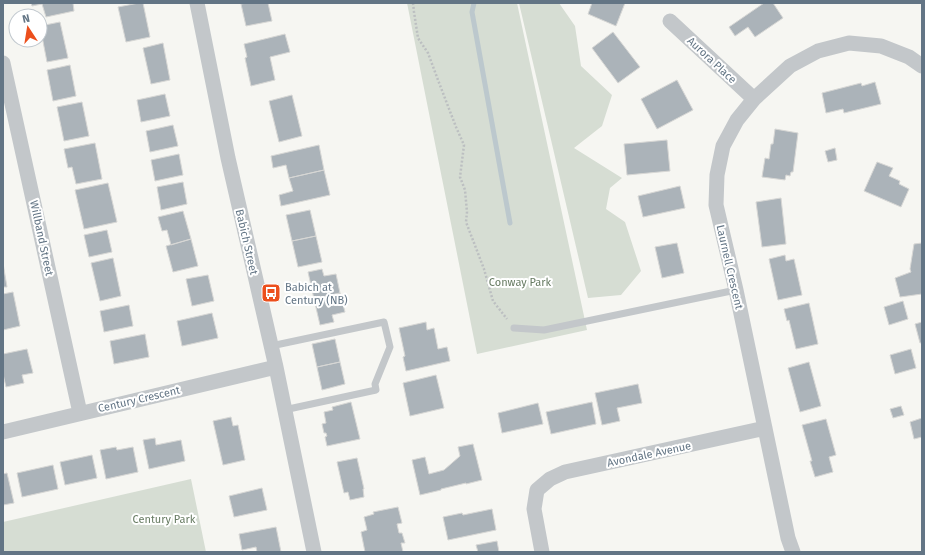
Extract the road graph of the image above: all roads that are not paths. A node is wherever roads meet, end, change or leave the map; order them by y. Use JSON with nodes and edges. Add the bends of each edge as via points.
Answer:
{"nodes":[{"id":1,"x":197,"y":3,"type":"edge"},
{"id":2,"x":670,"y":21,"type":"dead end"},
{"id":3,"x":3,"y":63,"type":"edge"},
{"id":4,"x":922,"y":66,"type":"edge"},
{"id":5,"x":754,"y":99,"type":"junction"},
{"id":6,"x":9,"y":121,"type":"edge"},
{"id":7,"x":736,"y":290,"type":"junction"},
{"id":8,"x":514,"y":328,"type":"road end"},
{"id":9,"x":271,"y":346,"type":"junction"},
{"id":10,"x":276,"y":367,"type":"junction"},
{"id":11,"x":284,"y":410,"type":"junction"},
{"id":12,"x":80,"y":413,"type":"junction"},
{"id":13,"x":765,"y":428,"type":"junction"},
{"id":14,"x":3,"y":432,"type":"edge"},
{"id":15,"x":314,"y":552,"type":"edge"},
{"id":16,"x":542,"y":552,"type":"edge"},
{"id":17,"x":793,"y":552,"type":"edge"}],
"edges":[{"from":1,"to":9,"type":"street","name":"Babich Street","via":[[228,158]]},
{"from":2,"to":5,"type":"street","name":"Aurora Place"},
{"from":3,"to":6,"type":"street","name":"Willband Street"},
{"from":4,"to":5,"type":"street","name":"Laurnell Crescent","via":[[909,57],[881,46],[849,43],[818,50],[790,66]]},
{"from":5,"to":7,"type":"street","name":"Laurnell Crescent","via":[[737,120],[723,146],[717,175],[716,205]]},
{"from":6,"to":12,"type":"street","name":"Willband Street"},
{"from":7,"to":8,"type":"lane","via":[[544,330]]},
{"from":7,"to":13,"type":"street","name":"Laurnell Crescent"},
{"from":9,"to":10,"type":"street","name":"Babich Street"},
{"from":9,"to":11,"type":"lane","via":[[384,322],[390,346],[375,384],[376,390]]},
{"from":10,"to":11,"type":"street","name":"Babich Street"},
{"from":10,"to":12,"type":"street","name":"Century Crescent"},
{"from":11,"to":15,"type":"street","name":"Babich Street"},
{"from":12,"to":14,"type":"street","name":"Century Crescent"},
{"from":13,"to":16,"type":"street","name":"Avondale Avenue","via":[[565,472],[550,479],[537,490],[534,509]]},
{"from":13,"to":17,"type":"street","name":"Laurnell Crescent"}]}
